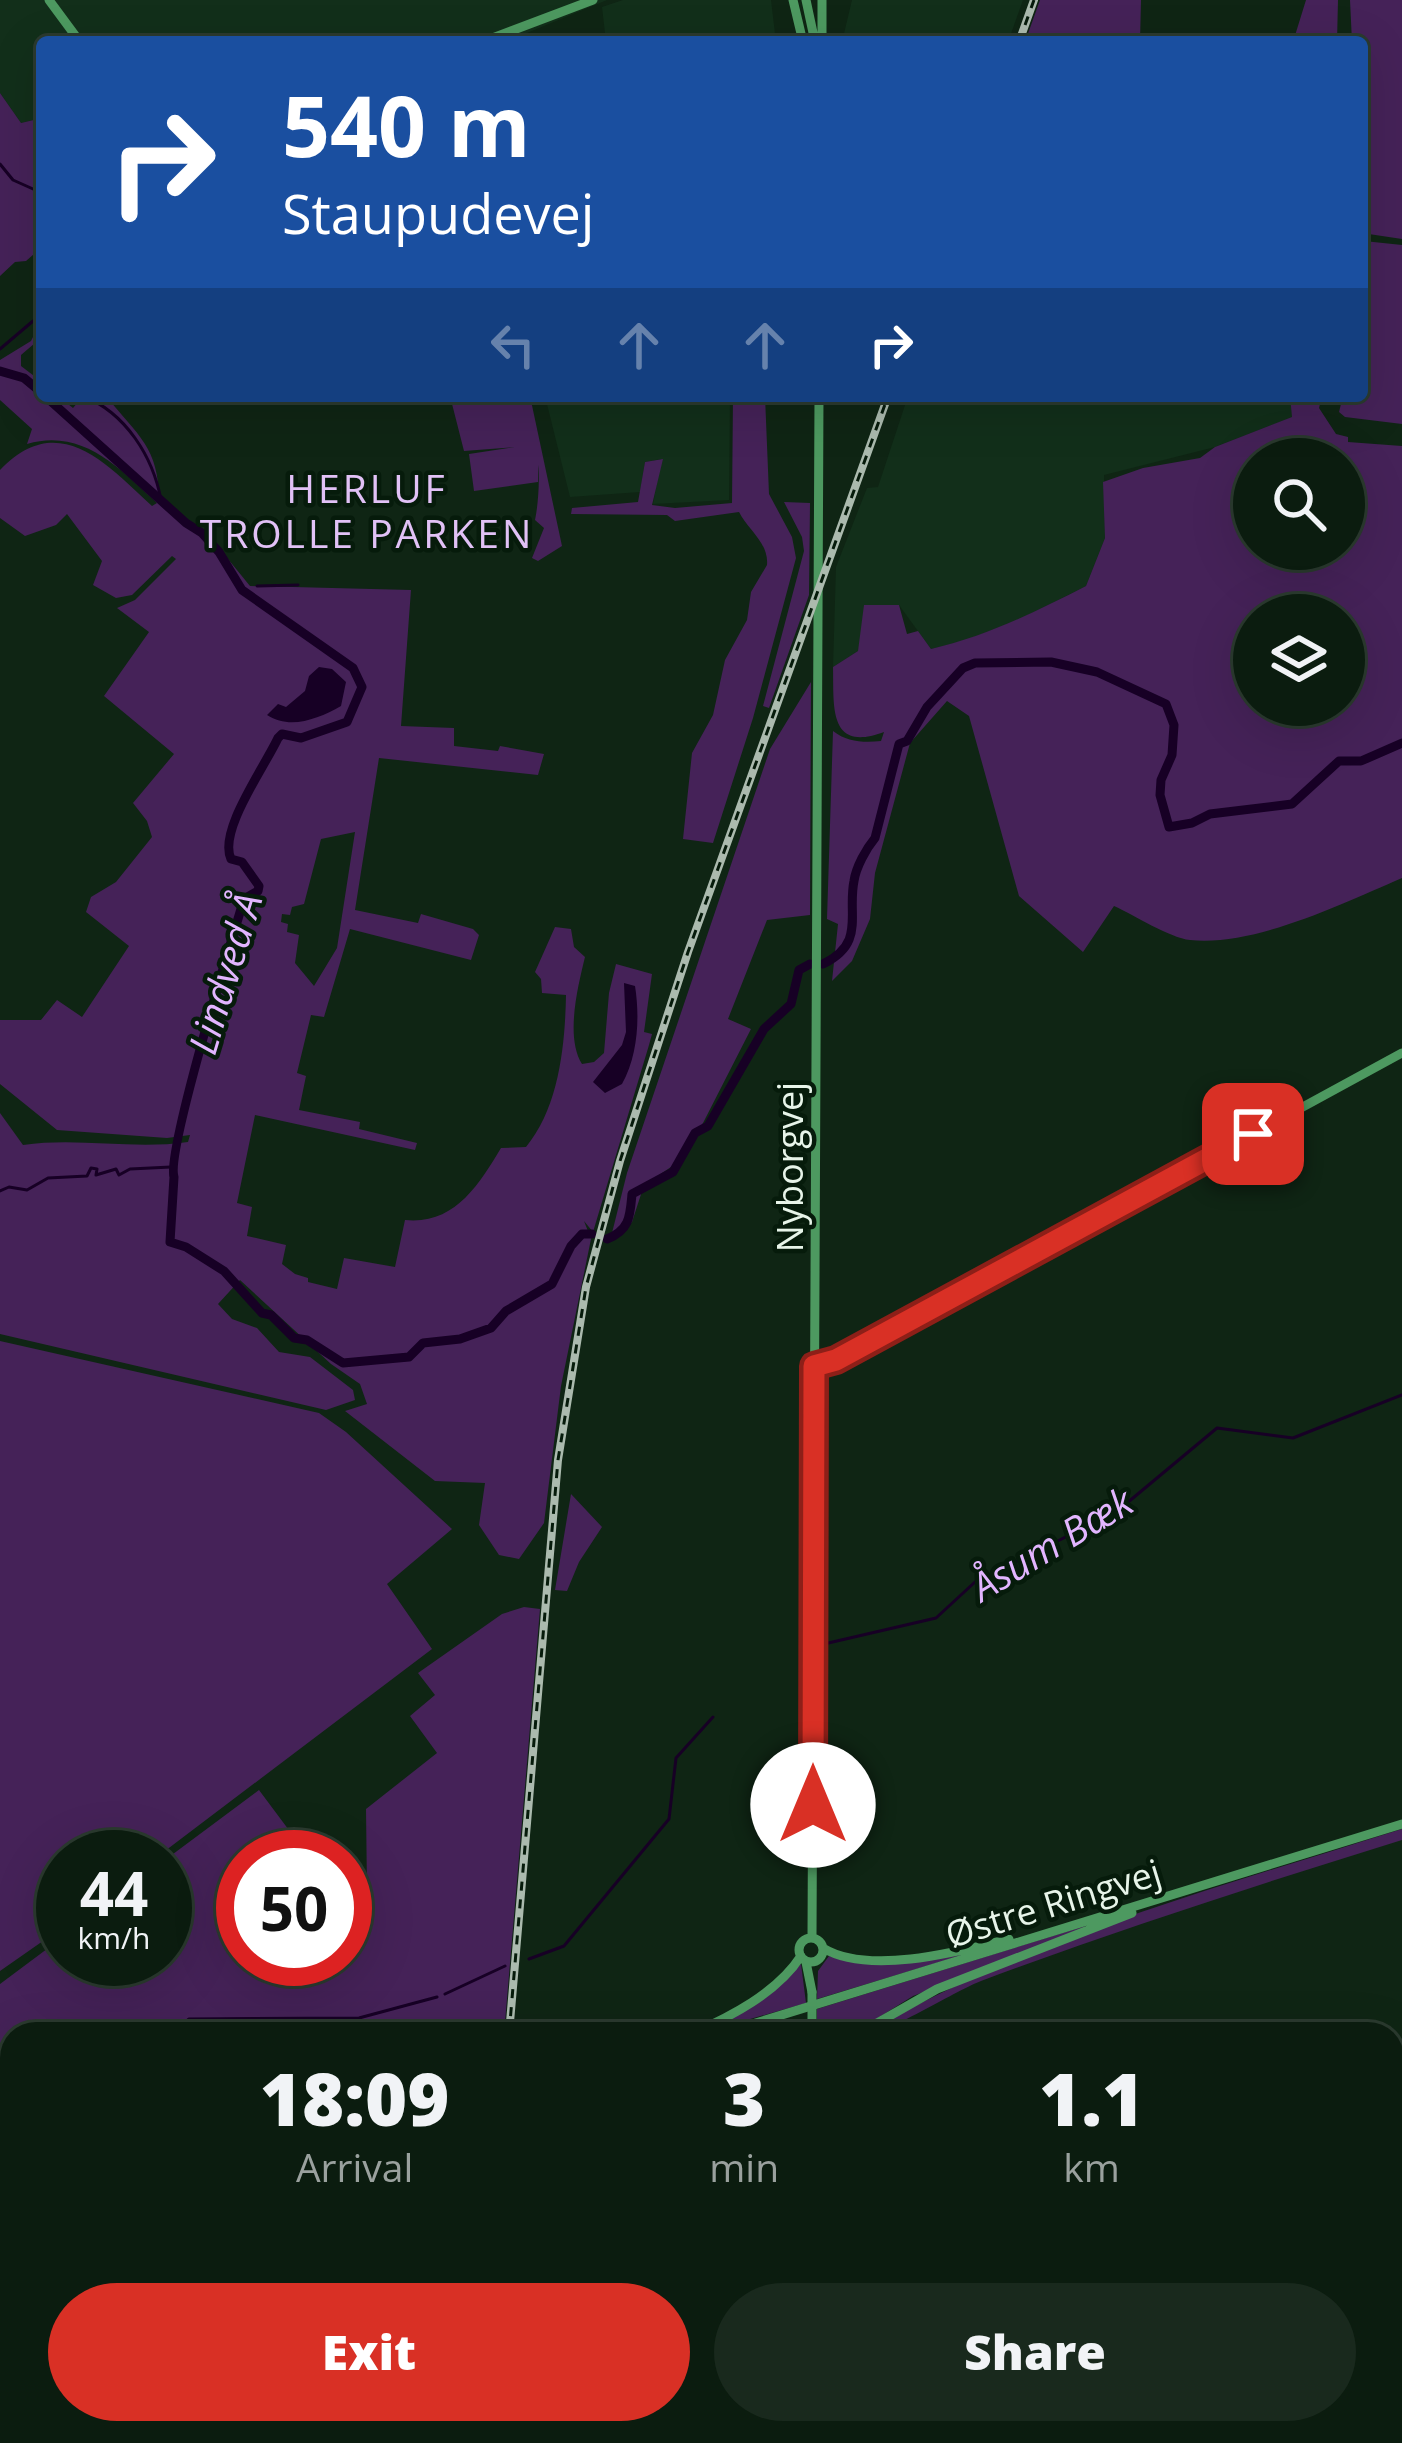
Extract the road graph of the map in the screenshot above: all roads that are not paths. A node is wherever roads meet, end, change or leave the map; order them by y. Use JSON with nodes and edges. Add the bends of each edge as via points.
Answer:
{"nodes":[{"id":1,"x":49,"y":0,"type":"edge"},
{"id":2,"x":592,"y":0,"type":"edge"},
{"id":3,"x":793,"y":0,"type":"edge"},
{"id":4,"x":806,"y":0,"type":"edge"},
{"id":5,"x":822,"y":0,"type":"edge"},
{"id":6,"x":76,"y":36,"type":"edge"},
{"id":7,"x":498,"y":36,"type":"edge"},
{"id":8,"x":802,"y":36,"type":"edge"},
{"id":9,"x":816,"y":36,"type":"edge"},
{"id":10,"x":819,"y":36,"type":"edge"},
{"id":11,"x":819,"y":402,"type":"edge"},
{"id":12,"x":1402,"y":1053,"type":"edge"},
{"id":13,"x":814,"y":1366,"type":"junction"},
{"id":14,"x":1402,"y":1824,"type":"edge"},
{"id":15,"x":1175,"y":1894,"type":"junction"},
{"id":16,"x":1073,"y":1925,"type":"junction"},
{"id":17,"x":812,"y":1938,"type":"junction"},
{"id":18,"x":824,"y":1948,"type":"junction"},
{"id":19,"x":808,"y":1959,"type":"junction"},
{"id":20,"x":713,"y":2022,"type":"edge"},
{"id":21,"x":759,"y":2022,"type":"edge"},
{"id":22,"x":812,"y":2022,"type":"edge"},
{"id":23,"x":879,"y":2022,"type":"edge"}],
"edges":[{"from":1,"to":6,"type":"main road"},
{"from":2,"to":7,"type":"main road"},
{"from":3,"to":8,"type":"main road"},
{"from":4,"to":9,"type":"main road"},
{"from":5,"to":10,"type":"main road"},
{"from":11,"to":13,"type":"main road","name":"Nyborgvej"},
{"from":12,"to":13,"type":"main road"},
{"from":13,"to":17,"type":"main road","name":"Nyborgvej"},
{"from":14,"to":15,"type":"main road","name":"Østre Ringvej"},
{"from":15,"to":16,"type":"main road","name":"Østre Ringvej"},
{"from":15,"to":23,"type":"main road","via":[[937,1989]]},
{"from":16,"to":18,"type":"main road","via":[[911,1958],[841,1956]]},
{"from":16,"to":21,"type":"main road","name":"Østre Ringvej"},
{"from":17,"to":18,"type":"main road"},
{"from":17,"to":19,"type":"main road","via":[[803,1941]]},
{"from":18,"to":19,"type":"main road"},
{"from":19,"to":20,"type":"main road"},
{"from":19,"to":22,"type":"main road","bridge":true}]}
